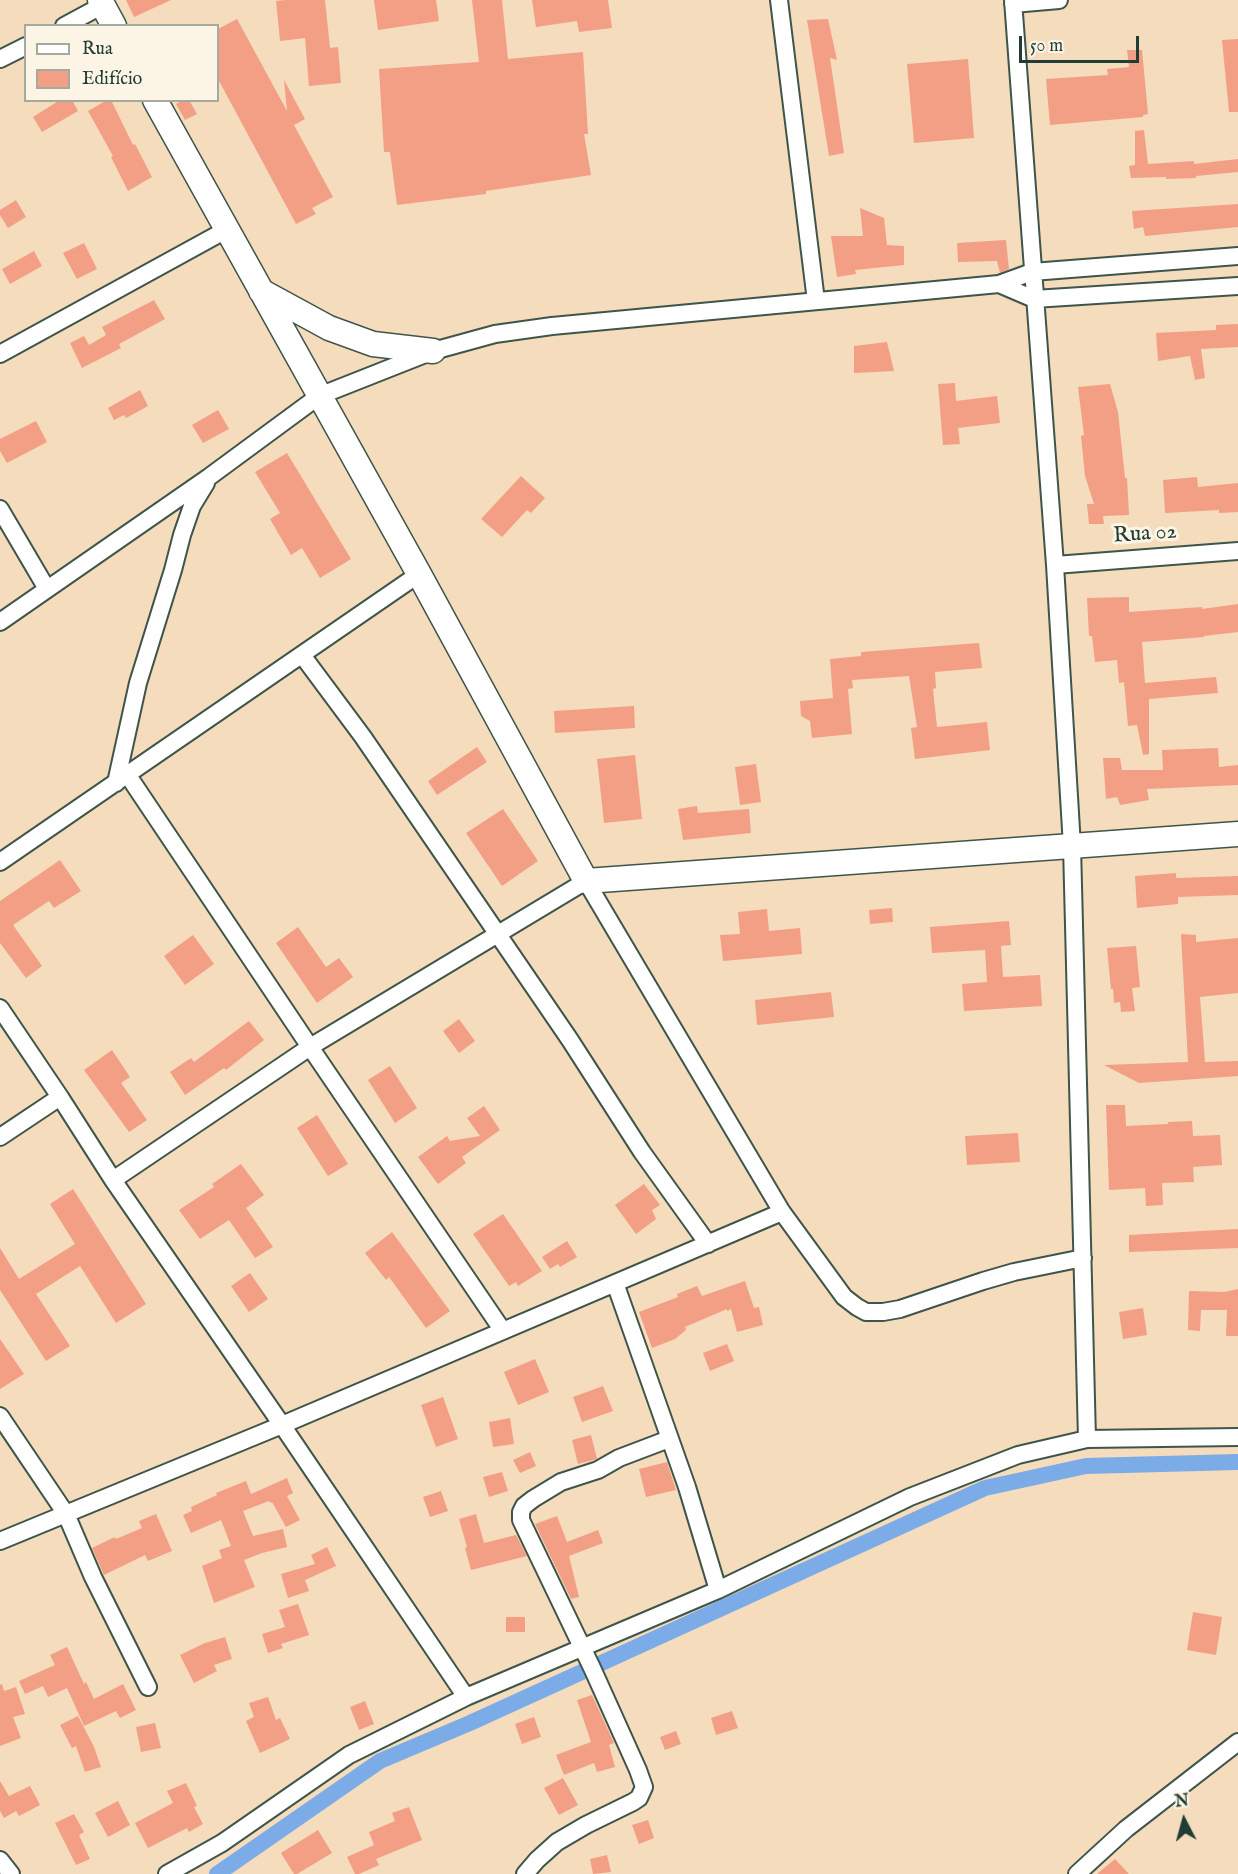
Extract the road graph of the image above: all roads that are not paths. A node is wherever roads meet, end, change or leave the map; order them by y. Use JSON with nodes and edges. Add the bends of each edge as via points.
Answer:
{"nodes":[{"id":1,"x":779,"y":0,"type":"edge"},
{"id":2,"x":1059,"y":0,"type":"edge"},
{"id":3,"x":1013,"y":2,"type":"edge"},
{"id":4,"x":106,"y":10,"type":"edge"},
{"id":5,"x":69,"y":24,"type":"edge"},
{"id":6,"x":24,"y":47,"type":"edge"},
{"id":7,"x":0,"y":59,"type":"edge"},
{"id":8,"x":156,"y":102,"type":"edge"},
{"id":9,"x":226,"y":230,"type":"junction"},
{"id":10,"x":1238,"y":256,"type":"edge"},
{"id":11,"x":1032,"y":272,"type":"junction"},
{"id":12,"x":999,"y":284,"type":"junction"},
{"id":13,"x":1238,"y":286,"type":"edge"},
{"id":14,"x":261,"y":291,"type":"junction"},
{"id":15,"x":1034,"y":299,"type":"junction"},
{"id":16,"x":816,"y":301,"type":"junction"},
{"id":17,"x":433,"y":351,"type":"junction"},
{"id":18,"x":0,"y":354,"type":"edge"},
{"id":19,"x":319,"y":396,"type":"junction"},
{"id":20,"x":209,"y":477,"type":"junction"},
{"id":21,"x":0,"y":509,"type":"edge"},
{"id":22,"x":1238,"y":551,"type":"edge"},
{"id":23,"x":1055,"y":565,"type":"junction"},
{"id":24,"x":419,"y":574,"type":"junction"},
{"id":25,"x":46,"y":589,"type":"junction"},
{"id":26,"x":0,"y":622,"type":"edge"},
{"id":27,"x":302,"y":656,"type":"junction"},
{"id":28,"x":122,"y":778,"type":"junction"},
{"id":29,"x":1238,"y":834,"type":"edge"},
{"id":30,"x":1072,"y":846,"type":"junction"},
{"id":31,"x":0,"y":861,"type":"edge"},
{"id":32,"x":586,"y":881,"type":"junction"},
{"id":33,"x":498,"y":934,"type":"junction"},
{"id":34,"x":0,"y":1008,"type":"edge"},
{"id":35,"x":310,"y":1047,"type":"junction"},
{"id":36,"x":60,"y":1096,"type":"junction"},
{"id":37,"x":0,"y":1137,"type":"edge"},
{"id":38,"x":113,"y":1180,"type":"junction"},
{"id":39,"x":782,"y":1212,"type":"junction"},
{"id":40,"x":708,"y":1244,"type":"junction"},
{"id":41,"x":1083,"y":1258,"type":"junction"},
{"id":42,"x":615,"y":1284,"type":"junction"},
{"id":43,"x":503,"y":1331,"type":"junction"},
{"id":44,"x":0,"y":1416,"type":"edge"},
{"id":45,"x":282,"y":1425,"type":"junction"},
{"id":46,"x":1238,"y":1437,"type":"edge"},
{"id":47,"x":669,"y":1438,"type":"junction"},
{"id":48,"x":1087,"y":1439,"type":"junction"},
{"id":49,"x":66,"y":1514,"type":"junction"},
{"id":50,"x":0,"y":1540,"type":"edge"},
{"id":51,"x":718,"y":1590,"type":"junction"},
{"id":52,"x":582,"y":1648,"type":"junction"},
{"id":53,"x":148,"y":1687,"type":"dead end"},
{"id":54,"x":466,"y":1697,"type":"junction"},
{"id":55,"x":1238,"y":1742,"type":"edge"},
{"id":56,"x":0,"y":1860,"type":"edge"},
{"id":57,"x":11,"y":1874,"type":"edge"},
{"id":58,"x":167,"y":1874,"type":"edge"},
{"id":59,"x":525,"y":1874,"type":"edge"},
{"id":60,"x":1077,"y":1874,"type":"edge"}],
"edges":[{"from":1,"to":16,"type":"street"},
{"from":2,"to":3,"type":"street"},
{"from":3,"to":11,"type":"street"},
{"from":4,"to":5,"type":"street"},
{"from":6,"to":7,"type":"street"},
{"from":8,"to":9,"type":"street"},
{"from":9,"to":14,"type":"street"},
{"from":9,"to":18,"type":"street"},
{"from":10,"to":11,"type":"street"},
{"from":11,"to":12,"type":"street"},
{"from":11,"to":15,"type":"street"},
{"from":12,"to":15,"type":"street"},
{"from":12,"to":16,"type":"street"},
{"from":13,"to":15,"type":"street"},
{"from":14,"to":17,"type":"street","via":[[329,328],[373,344]]},
{"from":14,"to":19,"type":"street"},
{"from":15,"to":23,"type":"street"},
{"from":16,"to":17,"type":"street","via":[[552,326],[495,334]]},
{"from":17,"to":19,"type":"street"},
{"from":19,"to":20,"type":"street"},
{"from":19,"to":24,"type":"street"},
{"from":20,"to":25,"type":"street"},
{"from":20,"to":28,"type":"street","via":[[192,506],[182,535],[138,683]]},
{"from":21,"to":25,"type":"street"},
{"from":22,"to":23,"type":"street","name":"Rua 02"},
{"from":23,"to":30,"type":"street"},
{"from":24,"to":27,"type":"street"},
{"from":24,"to":32,"type":"street"},
{"from":25,"to":26,"type":"street"},
{"from":27,"to":28,"type":"street"},
{"from":27,"to":33,"type":"street","via":[[363,737]]},
{"from":28,"to":31,"type":"street"},
{"from":28,"to":35,"type":"street"},
{"from":29,"to":30,"type":"street"},
{"from":30,"to":32,"type":"street"},
{"from":30,"to":41,"type":"street"},
{"from":32,"to":33,"type":"street"},
{"from":32,"to":39,"type":"street"},
{"from":33,"to":35,"type":"street"},
{"from":33,"to":40,"type":"street","via":[[642,1152]]},
{"from":34,"to":36,"type":"street"},
{"from":35,"to":38,"type":"street"},
{"from":35,"to":43,"type":"street"},
{"from":36,"to":37,"type":"street"},
{"from":36,"to":38,"type":"street"},
{"from":38,"to":45,"type":"street"},
{"from":39,"to":40,"type":"street"},
{"from":39,"to":41,"type":"street","via":[[844,1297],[866,1312],[900,1309],[1014,1272]]},
{"from":40,"to":42,"type":"street"},
{"from":41,"to":48,"type":"street"},
{"from":42,"to":43,"type":"street"},
{"from":42,"to":47,"type":"street"},
{"from":43,"to":45,"type":"street"},
{"from":44,"to":49,"type":"street"},
{"from":45,"to":49,"type":"street"},
{"from":45,"to":54,"type":"street"},
{"from":46,"to":48,"type":"street"},
{"from":47,"to":51,"type":"street"},
{"from":47,"to":52,"type":"street","via":[[561,1482],[521,1512],[521,1520]]},
{"from":48,"to":51,"type":"street","via":[[1018,1455],[910,1497]]},
{"from":49,"to":50,"type":"street"},
{"from":49,"to":53,"type":"street"},
{"from":51,"to":52,"type":"street"},
{"from":52,"to":54,"type":"street"},
{"from":52,"to":59,"type":"street","via":[[644,1787],[633,1802],[557,1842]]},
{"from":54,"to":58,"type":"street","via":[[349,1755],[222,1843]]},
{"from":55,"to":60,"type":"street","via":[[1126,1829]]},
{"from":56,"to":57,"type":"street"}]}
